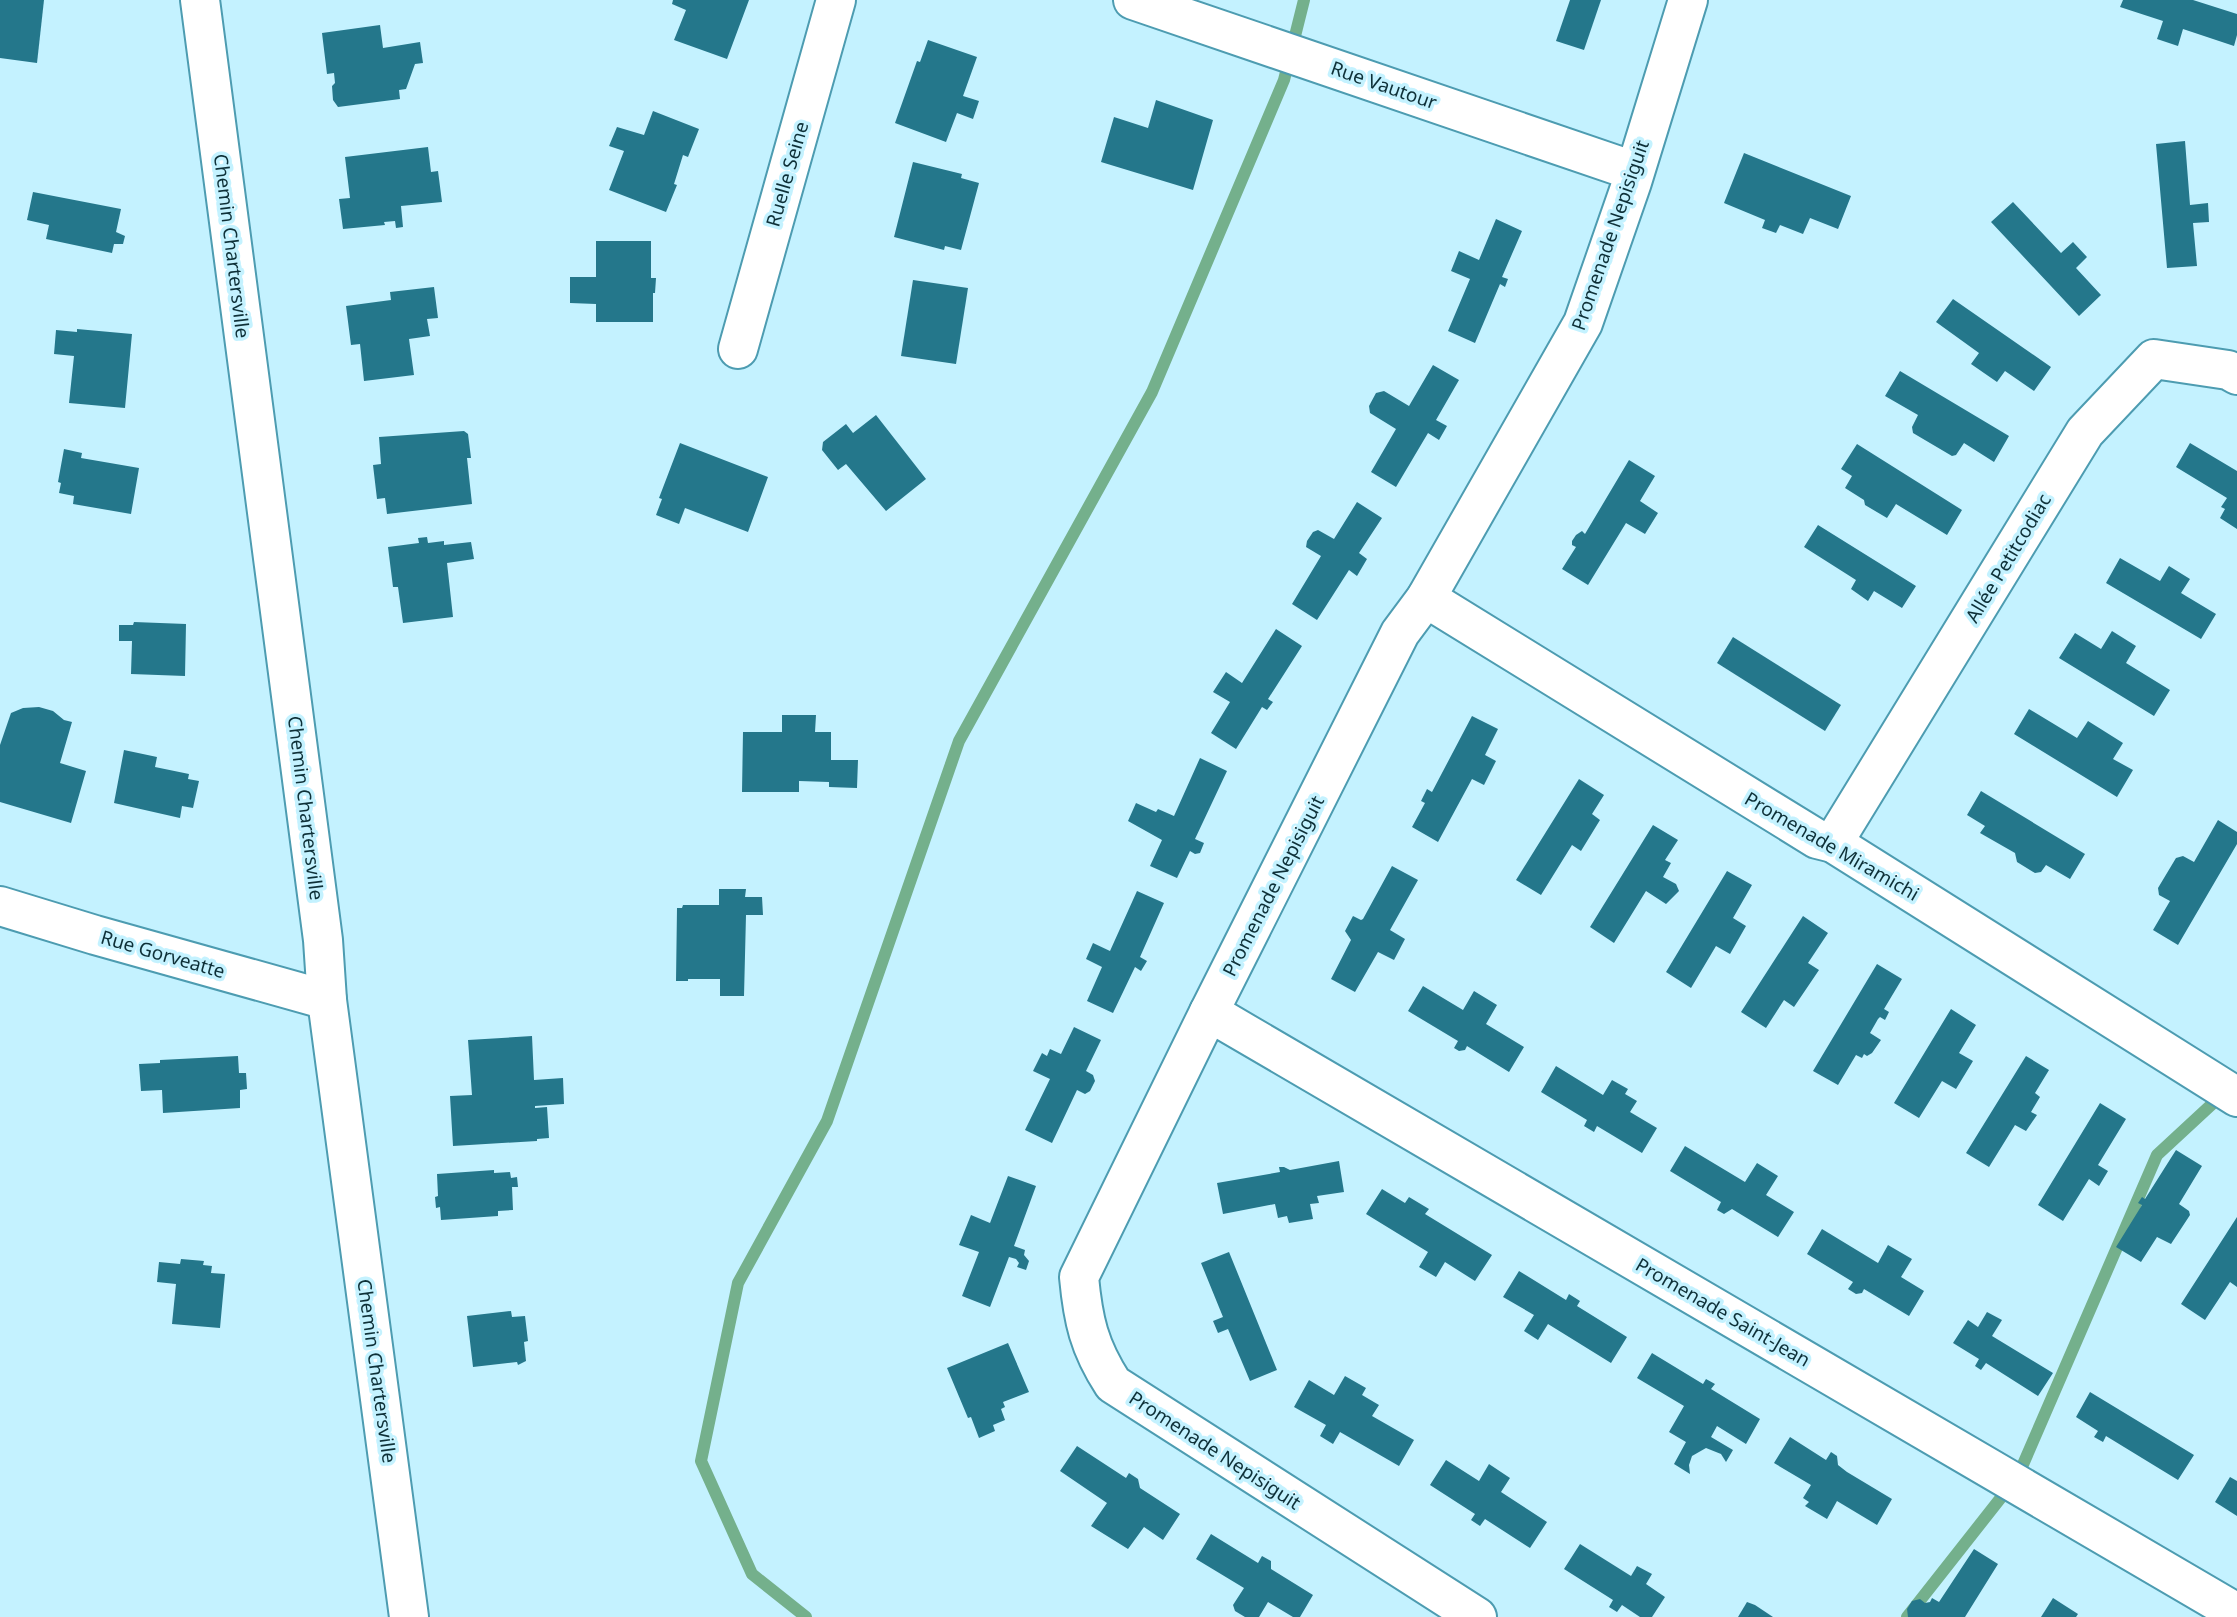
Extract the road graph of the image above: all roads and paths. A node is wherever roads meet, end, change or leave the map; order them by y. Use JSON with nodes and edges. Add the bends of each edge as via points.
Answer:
{"nodes":[{"id":1,"x":200,"y":0,"type":"edge"},
{"id":2,"x":836,"y":0,"type":"edge"},
{"id":3,"x":1133,"y":0,"type":"edge"},
{"id":4,"x":1688,"y":0,"type":"edge"},
{"id":5,"x":1634,"y":171,"type":"junction"},
{"id":6,"x":738,"y":348,"type":"dead end"},
{"id":7,"x":2237,"y":375,"type":"edge"},
{"id":8,"x":1426,"y":598,"type":"junction"},
{"id":9,"x":1833,"y":843,"type":"junction"},
{"id":10,"x":0,"y":905,"type":"edge"},
{"id":11,"x":327,"y":1000,"type":"junction"},
{"id":12,"x":1209,"y":1012,"type":"junction"},
{"id":13,"x":2237,"y":1097,"type":"edge"},
{"id":14,"x":2237,"y":1613,"type":"edge"},
{"id":15,"x":410,"y":1617,"type":"edge"},
{"id":16,"x":1477,"y":1617,"type":"edge"}],
"edges":[{"from":1,"to":11,"type":"street","name":"Chemin Chartersville"},
{"from":2,"to":6,"type":"street","name":"Ruelle Seine"},
{"from":3,"to":5,"type":"street","name":"Rue Vautour"},
{"from":4,"to":5,"type":"street","name":"Promenade Nepisiguit"},
{"from":5,"to":8,"type":"street","name":"Promenade Nepisiguit","via":[[1583,323]]},
{"from":7,"to":9,"type":"street","name":"Allée Petitcodiac","via":[[2154,359],[2085,432]]},
{"from":8,"to":9,"type":"street","name":"Promenade Miramichi","via":[[1817,839]]},
{"from":8,"to":12,"type":"street","name":"Promenade Nepisiguit","via":[[1400,633]]},
{"from":9,"to":13,"type":"street","name":"Promenade Miramichi"},
{"from":10,"to":11,"type":"street","name":"Rue Gorveatte"},
{"from":11,"to":15,"type":"street","name":"Chemin Chartersville"},
{"from":12,"to":14,"type":"street","name":"Promenade Saint-Jean"},
{"from":12,"to":16,"type":"street","name":"Promenade Nepisiguit","via":[[1079,1277],[1083,1318],[1098,1360],[1113,1384]]}]}
